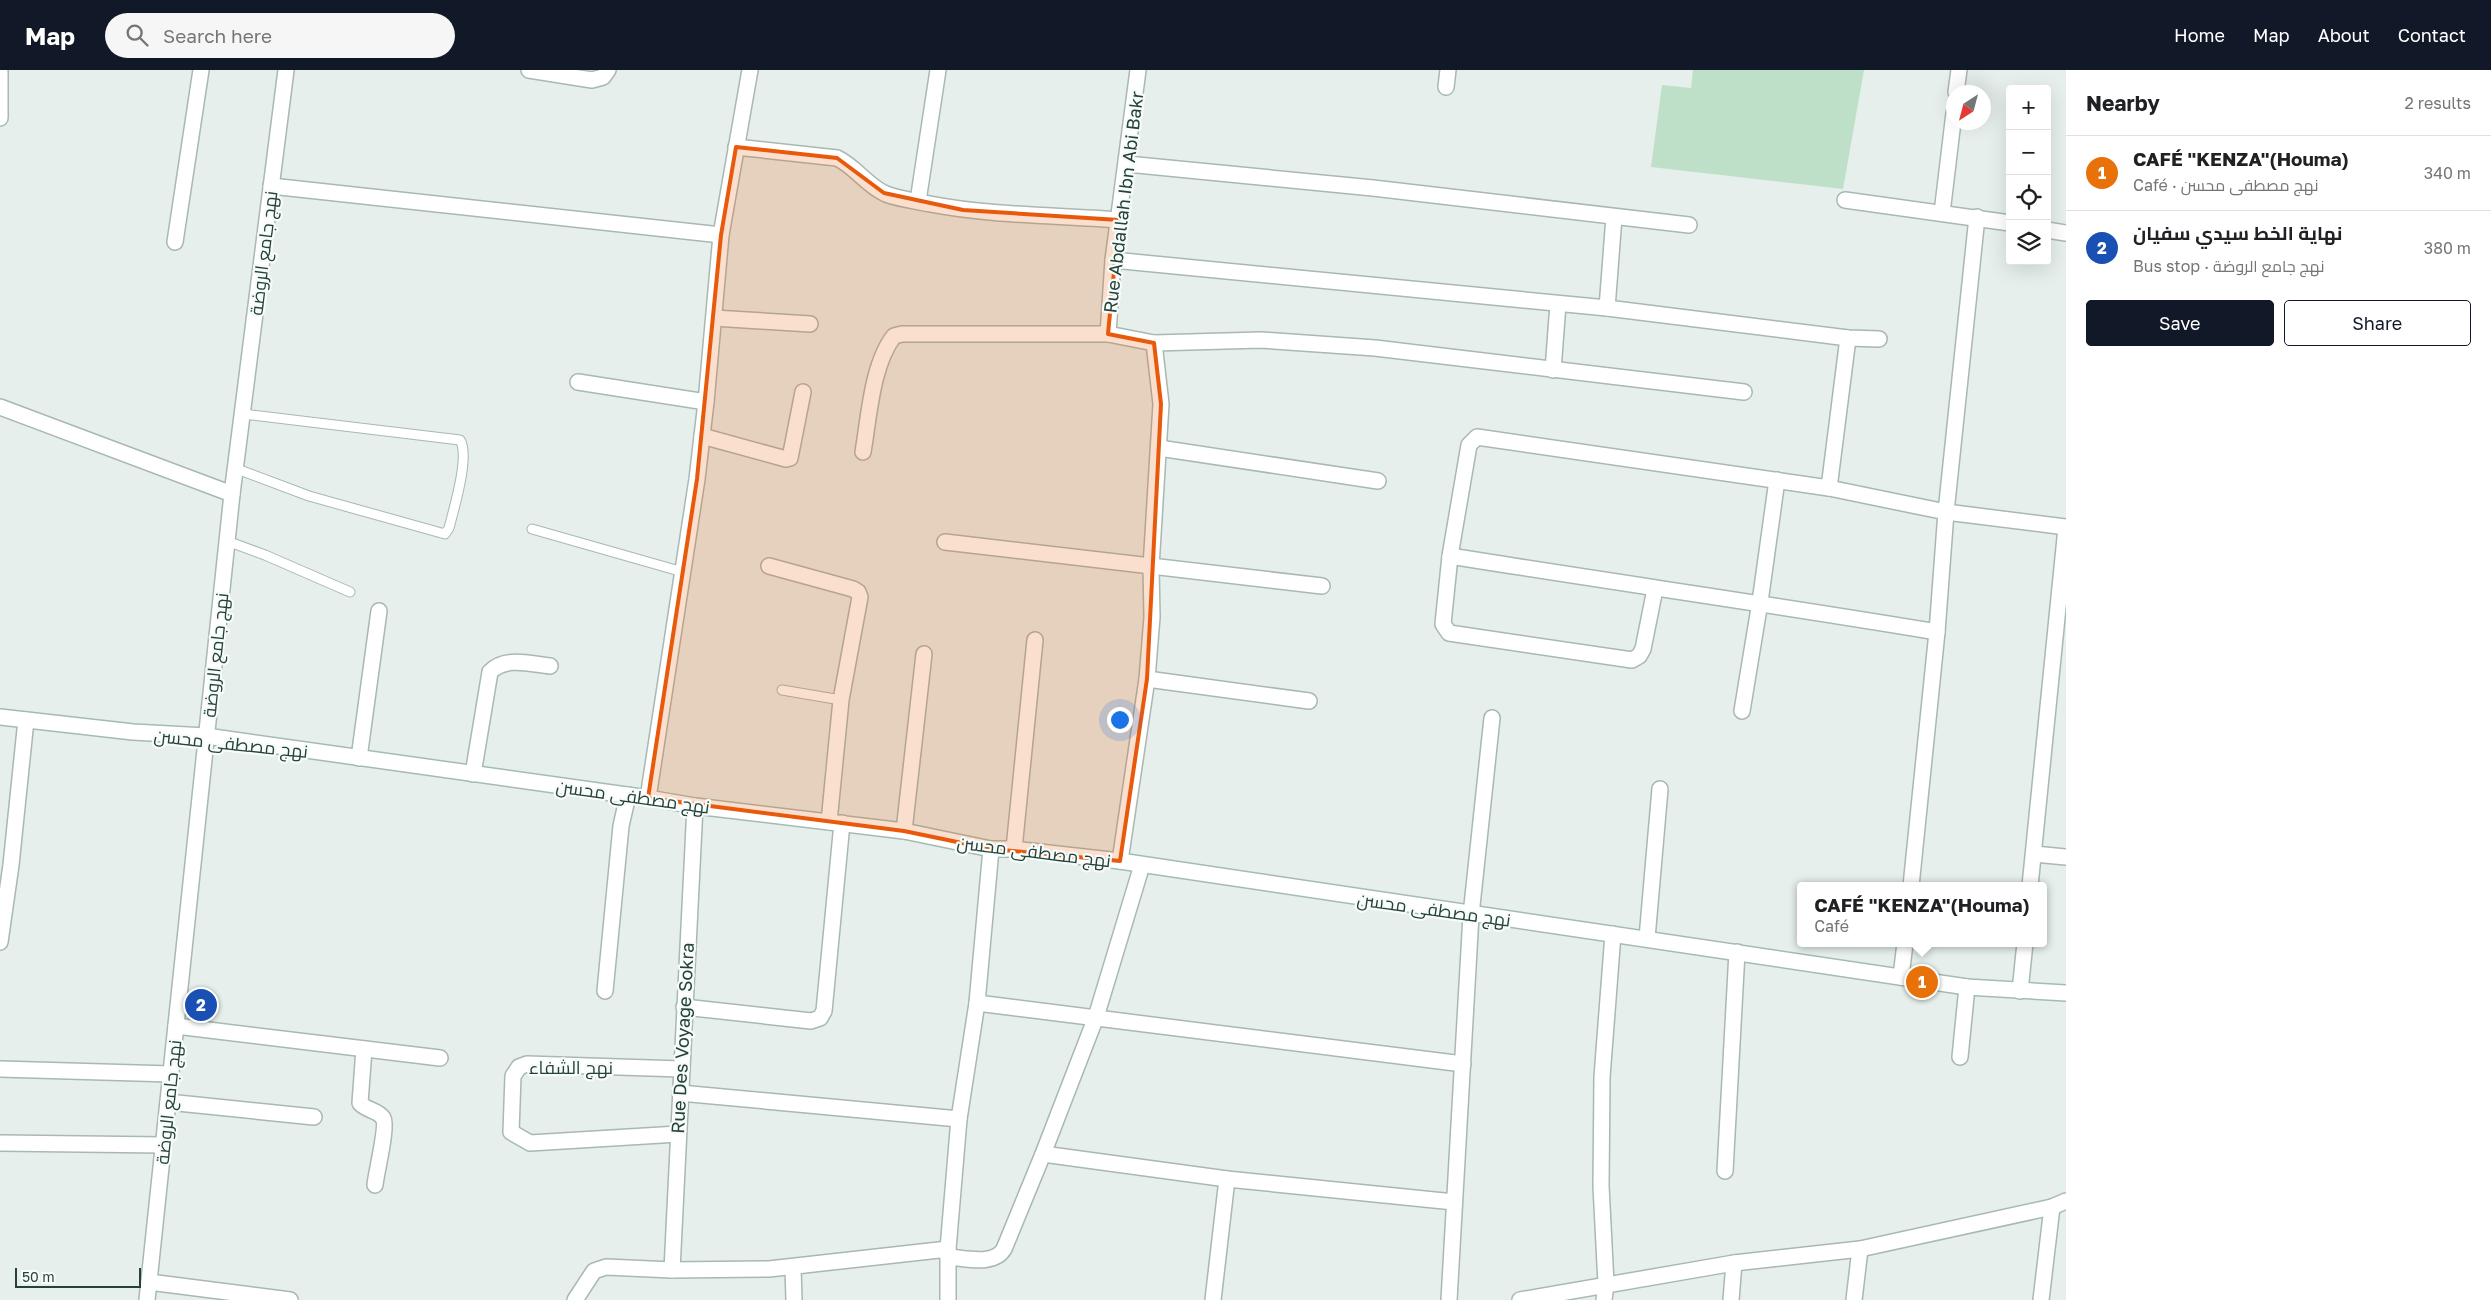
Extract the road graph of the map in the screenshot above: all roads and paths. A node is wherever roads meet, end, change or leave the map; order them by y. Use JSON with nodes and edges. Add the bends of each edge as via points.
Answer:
{"nodes":[{"id":1,"x":201,"y":70,"type":"edge"},
{"id":2,"x":286,"y":70,"type":"edge"},
{"id":3,"x":529,"y":70,"type":"edge"},
{"id":4,"x":608,"y":70,"type":"edge"},
{"id":5,"x":750,"y":70,"type":"edge"},
{"id":6,"x":938,"y":70,"type":"edge"},
{"id":7,"x":1138,"y":70,"type":"edge"},
{"id":8,"x":1448,"y":70,"type":"edge"},
{"id":9,"x":1958,"y":70,"type":"edge"},
{"id":10,"x":0,"y":72,"type":"edge"},
{"id":11,"x":1957,"y":85,"type":"edge"},
{"id":12,"x":1446,"y":87,"type":"dead end"},
{"id":13,"x":0,"y":118,"type":"edge"},
{"id":14,"x":1952,"y":130,"type":"edge"},
{"id":15,"x":736,"y":147,"type":"junction"},
{"id":16,"x":1127,"y":164,"type":"junction"},
{"id":17,"x":271,"y":186,"type":"junction"},
{"id":18,"x":1845,"y":200,"type":"dead end"},
{"id":19,"x":918,"y":201,"type":"junction"},
{"id":20,"x":1942,"y":213,"type":"junction"},
{"id":21,"x":1614,"y":216,"type":"junction"},
{"id":22,"x":1977,"y":217,"type":"junction"},
{"id":23,"x":1119,"y":220,"type":"junction"},
{"id":24,"x":2006,"y":222,"type":"edge"},
{"id":25,"x":1689,"y":225,"type":"dead end"},
{"id":26,"x":2051,"y":231,"type":"edge"},
{"id":27,"x":2066,"y":233,"type":"edge"},
{"id":28,"x":721,"y":235,"type":"junction"},
{"id":29,"x":176,"y":242,"type":"dead end"},
{"id":30,"x":1113,"y":260,"type":"junction"},
{"id":31,"x":1558,"y":304,"type":"junction"},
{"id":32,"x":1607,"y":308,"type":"junction"},
{"id":33,"x":714,"y":318,"type":"junction"},
{"id":34,"x":810,"y":324,"type":"dead end"},
{"id":35,"x":1108,"y":334,"type":"junction"},
{"id":36,"x":1848,"y":338,"type":"junction"},
{"id":37,"x":1879,"y":339,"type":"dead end"},
{"id":38,"x":1154,"y":344,"type":"junction"},
{"id":39,"x":1554,"y":370,"type":"junction"},
{"id":40,"x":578,"y":382,"type":"dead end"},
{"id":41,"x":803,"y":392,"type":"dead end"},
{"id":42,"x":1744,"y":392,"type":"dead end"},
{"id":43,"x":706,"y":402,"type":"junction"},
{"id":44,"x":0,"y":407,"type":"edge"},
{"id":45,"x":243,"y":414,"type":"junction"},
{"id":46,"x":702,"y":436,"type":"junction"},
{"id":47,"x":1160,"y":448,"type":"junction"},
{"id":48,"x":863,"y":452,"type":"dead end"},
{"id":49,"x":237,"y":469,"type":"junction"},
{"id":50,"x":1777,"y":480,"type":"junction"},
{"id":51,"x":1378,"y":481,"type":"dead end"},
{"id":52,"x":1828,"y":488,"type":"junction"},
{"id":53,"x":232,"y":494,"type":"junction"},
{"id":54,"x":1946,"y":512,"type":"junction"},
{"id":55,"x":2066,"y":528,"type":"edge"},
{"id":56,"x":532,"y":529,"type":"dead end"},
{"id":57,"x":227,"y":542,"type":"junction"},
{"id":58,"x":944,"y":542,"type":"dead end"},
{"id":59,"x":1450,"y":556,"type":"junction"},
{"id":60,"x":769,"y":566,"type":"dead end"},
{"id":61,"x":1151,"y":567,"type":"junction"},
{"id":62,"x":683,"y":572,"type":"junction"},
{"id":63,"x":1322,"y":586,"type":"dead end"},
{"id":64,"x":1655,"y":589,"type":"junction"},
{"id":65,"x":350,"y":592,"type":"dead end"},
{"id":66,"x":1760,"y":602,"type":"junction"},
{"id":67,"x":379,"y":611,"type":"dead end"},
{"id":68,"x":1938,"y":632,"type":"junction"},
{"id":69,"x":1035,"y":640,"type":"dead end"},
{"id":70,"x":924,"y":654,"type":"dead end"},
{"id":71,"x":550,"y":666,"type":"dead end"},
{"id":72,"x":1147,"y":679,"type":"junction"},
{"id":73,"x":782,"y":690,"type":"dead end"},
{"id":74,"x":841,"y":700,"type":"junction"},
{"id":75,"x":1309,"y":701,"type":"dead end"},
{"id":76,"x":1742,"y":711,"type":"dead end"},
{"id":77,"x":0,"y":717,"type":"edge"},
{"id":78,"x":1492,"y":718,"type":"dead end"},
{"id":79,"x":26,"y":720,"type":"junction"},
{"id":80,"x":206,"y":736,"type":"junction"},
{"id":81,"x":359,"y":758,"type":"junction"},
{"id":82,"x":473,"y":774,"type":"junction"},
{"id":83,"x":1660,"y":789,"type":"dead end"},
{"id":84,"x":628,"y":795,"type":"junction"},
{"id":85,"x":648,"y":798,"type":"junction"},
{"id":86,"x":695,"y":806,"type":"junction"},
{"id":87,"x":835,"y":822,"type":"junction"},
{"id":88,"x":904,"y":831,"type":"junction"},
{"id":89,"x":991,"y":849,"type":"junction"},
{"id":90,"x":1014,"y":849,"type":"junction"},
{"id":91,"x":2034,"y":854,"type":"junction"},
{"id":92,"x":2066,"y":857,"type":"edge"},
{"id":93,"x":1120,"y":861,"type":"junction"},
{"id":94,"x":1142,"y":865,"type":"junction"},
{"id":95,"x":1911,"y":882,"type":"edge"},
{"id":96,"x":2030,"y":882,"type":"edge"},
{"id":97,"x":1471,"y":915,"type":"junction"},
{"id":98,"x":1613,"y":934,"type":"junction"},
{"id":99,"x":1647,"y":938,"type":"junction"},
{"id":100,"x":0,"y":942,"type":"edge"},
{"id":101,"x":1905,"y":947,"type":"edge"},
{"id":102,"x":2025,"y":947,"type":"edge"},
{"id":103,"x":1737,"y":952,"type":"junction"},
{"id":104,"x":1901,"y":977,"type":"junction"},
{"id":105,"x":1967,"y":987,"type":"junction"},
{"id":106,"x":606,"y":991,"type":"dead end"},
{"id":107,"x":2020,"y":991,"type":"junction"},
{"id":108,"x":2066,"y":993,"type":"edge"},
{"id":109,"x":977,"y":1003,"type":"junction"},
{"id":110,"x":684,"y":1007,"type":"junction"},
{"id":111,"x":1096,"y":1017,"type":"junction"},
{"id":112,"x":176,"y":1026,"type":"junction"},
{"id":113,"x":364,"y":1048,"type":"junction"},
{"id":114,"x":1960,"y":1057,"type":"dead end"},
{"id":115,"x":440,"y":1058,"type":"dead end"},
{"id":116,"x":1463,"y":1064,"type":"junction"},
{"id":117,"x":0,"y":1069,"type":"edge"},
{"id":118,"x":681,"y":1069,"type":"junction"},
{"id":119,"x":171,"y":1074,"type":"junction"},
{"id":120,"x":680,"y":1093,"type":"junction"},
{"id":121,"x":168,"y":1102,"type":"junction"},
{"id":122,"x":314,"y":1116,"type":"dead end"},
{"id":123,"x":959,"y":1119,"type":"junction"},
{"id":124,"x":678,"y":1134,"type":"junction"},
{"id":125,"x":0,"y":1143,"type":"edge"},
{"id":126,"x":163,"y":1146,"type":"junction"},
{"id":127,"x":1043,"y":1154,"type":"junction"},
{"id":128,"x":1726,"y":1171,"type":"dead end"},
{"id":129,"x":1228,"y":1179,"type":"junction"},
{"id":130,"x":375,"y":1185,"type":"dead end"},
{"id":131,"x":1454,"y":1202,"type":"junction"},
{"id":132,"x":2059,"y":1204,"type":"edge"},
{"id":133,"x":1860,"y":1250,"type":"junction"},
{"id":134,"x":948,"y":1253,"type":"junction"},
{"id":135,"x":1734,"y":1263,"type":"junction"},
{"id":136,"x":793,"y":1268,"type":"junction"},
{"id":137,"x":672,"y":1270,"type":"junction"},
{"id":138,"x":149,"y":1282,"type":"junction"},
{"id":139,"x":1606,"y":1284,"type":"junction"},
{"id":140,"x":147,"y":1300,"type":"edge"},
{"id":141,"x":290,"y":1300,"type":"edge"},
{"id":142,"x":575,"y":1300,"type":"edge"},
{"id":143,"x":794,"y":1300,"type":"edge"},
{"id":144,"x":948,"y":1300,"type":"edge"},
{"id":145,"x":1213,"y":1300,"type":"edge"},
{"id":146,"x":1449,"y":1300,"type":"edge"},
{"id":147,"x":1520,"y":1300,"type":"edge"},
{"id":148,"x":1604,"y":1300,"type":"edge"},
{"id":149,"x":1731,"y":1300,"type":"edge"},
{"id":150,"x":1854,"y":1300,"type":"edge"},
{"id":151,"x":2042,"y":1300,"type":"edge"}],
"edges":[{"from":1,"to":29,"type":"street"},
{"from":2,"to":17,"type":"street","name":"نهج جامع الروضة"},
{"from":3,"to":4,"type":"street","via":[[592,80],[603,77]]},
{"from":5,"to":15,"type":"street"},
{"from":6,"to":19,"type":"street"},
{"from":7,"to":16,"type":"street","name":"Rue Abdallah Ibn Abi Bakr"},
{"from":8,"to":12,"type":"street"},
{"from":9,"to":11,"type":"street"},
{"from":10,"to":13,"type":"street"},
{"from":14,"to":20,"type":"street"},
{"from":15,"to":19,"type":"street","via":[[837,158],[852,166],[884,193]]},
{"from":15,"to":28,"type":"street"},
{"from":16,"to":21,"type":"street"},
{"from":16,"to":23,"type":"street","name":"Rue Abdallah Ibn Abi Bakr"},
{"from":17,"to":28,"type":"street"},
{"from":17,"to":45,"type":"street","name":"نهج جامع الروضة"},
{"from":18,"to":20,"type":"street"},
{"from":19,"to":23,"type":"street","via":[[1012,215]]},
{"from":20,"to":22,"type":"street"},
{"from":21,"to":25,"type":"street"},
{"from":21,"to":32,"type":"street"},
{"from":22,"to":24,"type":"street"},
{"from":22,"to":54,"type":"street"},
{"from":23,"to":30,"type":"street","name":"Rue Abdallah Ibn Abi Bakr"},
{"from":26,"to":27,"type":"street"},
{"from":28,"to":33,"type":"street"},
{"from":30,"to":31,"type":"street"},
{"from":30,"to":35,"type":"street","name":"Rue Abdallah Ibn Abi Bakr"},
{"from":31,"to":32,"type":"street"},
{"from":31,"to":39,"type":"street"},
{"from":32,"to":36,"type":"street"},
{"from":33,"to":34,"type":"street"},
{"from":33,"to":43,"type":"street"},
{"from":35,"to":38,"type":"street"},
{"from":35,"to":48,"type":"street","via":[[894,336],[884,350],[875,383]]},
{"from":36,"to":37,"type":"street"},
{"from":36,"to":52,"type":"street"},
{"from":38,"to":39,"type":"street","via":[[1261,340],[1375,348]]},
{"from":38,"to":47,"type":"street","via":[[1161,404]]},
{"from":39,"to":42,"type":"street"},
{"from":40,"to":43,"type":"street"},
{"from":41,"to":46,"type":"street","via":[[790,458]]},
{"from":43,"to":46,"type":"street"},
{"from":44,"to":53,"type":"street"},
{"from":45,"to":49,"type":"street","name":"نهج جامع الروضة"},
{"from":45,"to":49,"type":"lane","via":[[460,440],[464,446],[461,474],[450,528],[445,534],[308,496]]},
{"from":46,"to":62,"type":"street"},
{"from":47,"to":51,"type":"street"},
{"from":47,"to":61,"type":"street"},
{"from":49,"to":53,"type":"street","name":"نهج جامع الروضة"},
{"from":50,"to":52,"type":"street"},
{"from":50,"to":59,"type":"street","via":[[1477,437],[1469,445]]},
{"from":50,"to":66,"type":"street"},
{"from":52,"to":54,"type":"street"},
{"from":53,"to":57,"type":"street","name":"نهج جامع الروضة"},
{"from":54,"to":55,"type":"street"},
{"from":54,"to":68,"type":"street"},
{"from":55,"to":91,"type":"street"},
{"from":56,"to":62,"type":"lane"},
{"from":57,"to":65,"type":"lane"},
{"from":57,"to":80,"type":"street","name":"نهج جامع الروضة"},
{"from":58,"to":61,"type":"street"},
{"from":59,"to":64,"type":"street"},
{"from":59,"to":64,"type":"street","via":[[1443,624],[1449,633],[1632,660],[1643,649]]},
{"from":60,"to":74,"type":"street","via":[[858,592],[860,597]]},
{"from":61,"to":63,"type":"street"},
{"from":61,"to":72,"type":"street","via":[[1152,617]]},
{"from":62,"to":85,"type":"street"},
{"from":64,"to":66,"type":"street"},
{"from":66,"to":68,"type":"street"},
{"from":66,"to":76,"type":"street"},
{"from":67,"to":81,"type":"street"},
{"from":68,"to":95,"type":"street"},
{"from":69,"to":90,"type":"street"},
{"from":70,"to":88,"type":"street"},
{"from":71,"to":82,"type":"street","via":[[509,662],[497,665],[490,672]]},
{"from":72,"to":75,"type":"street"},
{"from":72,"to":93,"type":"street"},
{"from":73,"to":74,"type":"lane"},
{"from":74,"to":87,"type":"street"},
{"from":77,"to":79,"type":"street","name":"نهج مصطفى محسن"},
{"from":78,"to":97,"type":"street"},
{"from":79,"to":80,"type":"street","name":"نهج مصطفى محسن"},
{"from":79,"to":100,"type":"street"},
{"from":80,"to":81,"type":"street","name":"نهج مصطفى محسن"},
{"from":80,"to":112,"type":"street","name":"نهج جامع الروضة"},
{"from":81,"to":82,"type":"street","name":"نهج مصطفى محسن"},
{"from":82,"to":84,"type":"street","name":"نهج مصطفى محسن"},
{"from":83,"to":99,"type":"street"},
{"from":84,"to":85,"type":"street","name":"نهج مصطفى محسن"},
{"from":84,"to":106,"type":"street","via":[[620,826]]},
{"from":85,"to":86,"type":"street","name":"نهج مصطفى محسن"},
{"from":86,"to":87,"type":"street","name":"نهج مصطفى محسن"},
{"from":86,"to":110,"type":"street","name":"Rue Des Voyage Sokra"},
{"from":87,"to":88,"type":"street","name":"نهج مصطفى محسن"},
{"from":87,"to":110,"type":"street","via":[[824,1011],[820,1018],[811,1021]]},
{"from":88,"to":89,"type":"street","name":"نهج مصطفى محسن"},
{"from":89,"to":90,"type":"street","name":"نهج مصطفى محسن"},
{"from":89,"to":109,"type":"street"},
{"from":90,"to":93,"type":"street","name":"نهج مصطفى محسن"},
{"from":91,"to":92,"type":"street"},
{"from":91,"to":96,"type":"street"},
{"from":93,"to":94,"type":"street","name":"نهج مصطفى محسن"},
{"from":94,"to":97,"type":"street","name":"نهج مصطفى محسن"},
{"from":94,"to":111,"type":"street"},
{"from":97,"to":98,"type":"street","name":"نهج مصطفى محسن"},
{"from":97,"to":116,"type":"street"},
{"from":98,"to":99,"type":"street","name":"نهج مصطفى محسن"},
{"from":98,"to":139,"type":"street","via":[[1602,1077],[1601,1186]]},
{"from":99,"to":103,"type":"street","name":"نهج مصطفى محسن"},
{"from":101,"to":104,"type":"street"},
{"from":102,"to":107,"type":"street"},
{"from":103,"to":104,"type":"street","name":"نهج مصطفى محسن"},
{"from":103,"to":128,"type":"street"},
{"from":104,"to":105,"type":"street","name":"نهج مصطفى محسن"},
{"from":105,"to":107,"type":"street","name":"نهج مصطفى محسن"},
{"from":105,"to":114,"type":"street"},
{"from":107,"to":108,"type":"street","name":"نهج مصطفى محسن"},
{"from":109,"to":111,"type":"street"},
{"from":109,"to":123,"type":"street"},
{"from":110,"to":118,"type":"street","name":"Rue Des Voyage Sokra"},
{"from":111,"to":116,"type":"street"},
{"from":111,"to":127,"type":"street"},
{"from":112,"to":113,"type":"street"},
{"from":112,"to":119,"type":"street","name":"نهج جامع الروضة"},
{"from":113,"to":115,"type":"street"},
{"from":113,"to":130,"type":"street","via":[[360,1102],[379,1114],[384,1124]]},
{"from":116,"to":131,"type":"street"},
{"from":117,"to":119,"type":"street"},
{"from":118,"to":120,"type":"street","name":"Rue Des Voyage Sokra"},
{"from":118,"to":124,"type":"street","name":"نهج الشفاء","via":[[528,1064],[519,1067],[513,1076],[511,1132],[530,1143]]},
{"from":119,"to":121,"type":"street","name":"نهج جامع الروضة"},
{"from":120,"to":123,"type":"street"},
{"from":120,"to":124,"type":"street","name":"Rue Des Voyage Sokra"},
{"from":121,"to":122,"type":"street"},
{"from":121,"to":126,"type":"street","name":"نهج جامع الروضة"},
{"from":123,"to":134,"type":"street"},
{"from":124,"to":137,"type":"street","name":"Rue Des Voyage Sokra"},
{"from":125,"to":126,"type":"street"},
{"from":126,"to":138,"type":"street","name":"نهج جامع الروضة"},
{"from":127,"to":129,"type":"street"},
{"from":127,"to":134,"type":"street","via":[[1000,1256],[992,1260]]},
{"from":129,"to":131,"type":"street"},
{"from":129,"to":145,"type":"street"},
{"from":131,"to":146,"type":"street"},
{"from":132,"to":133,"type":"street"},
{"from":132,"to":151,"type":"street"},
{"from":133,"to":135,"type":"street"},
{"from":133,"to":150,"type":"street"},
{"from":134,"to":136,"type":"street"},
{"from":134,"to":144,"type":"street"},
{"from":135,"to":139,"type":"street"},
{"from":135,"to":149,"type":"street"},
{"from":136,"to":137,"type":"street"},
{"from":136,"to":143,"type":"street"},
{"from":137,"to":142,"type":"street","via":[[599,1268]]},
{"from":138,"to":140,"type":"street","name":"نهج جامع الروضة"},
{"from":138,"to":141,"type":"street"},
{"from":139,"to":147,"type":"street"},
{"from":139,"to":148,"type":"street"}]}
